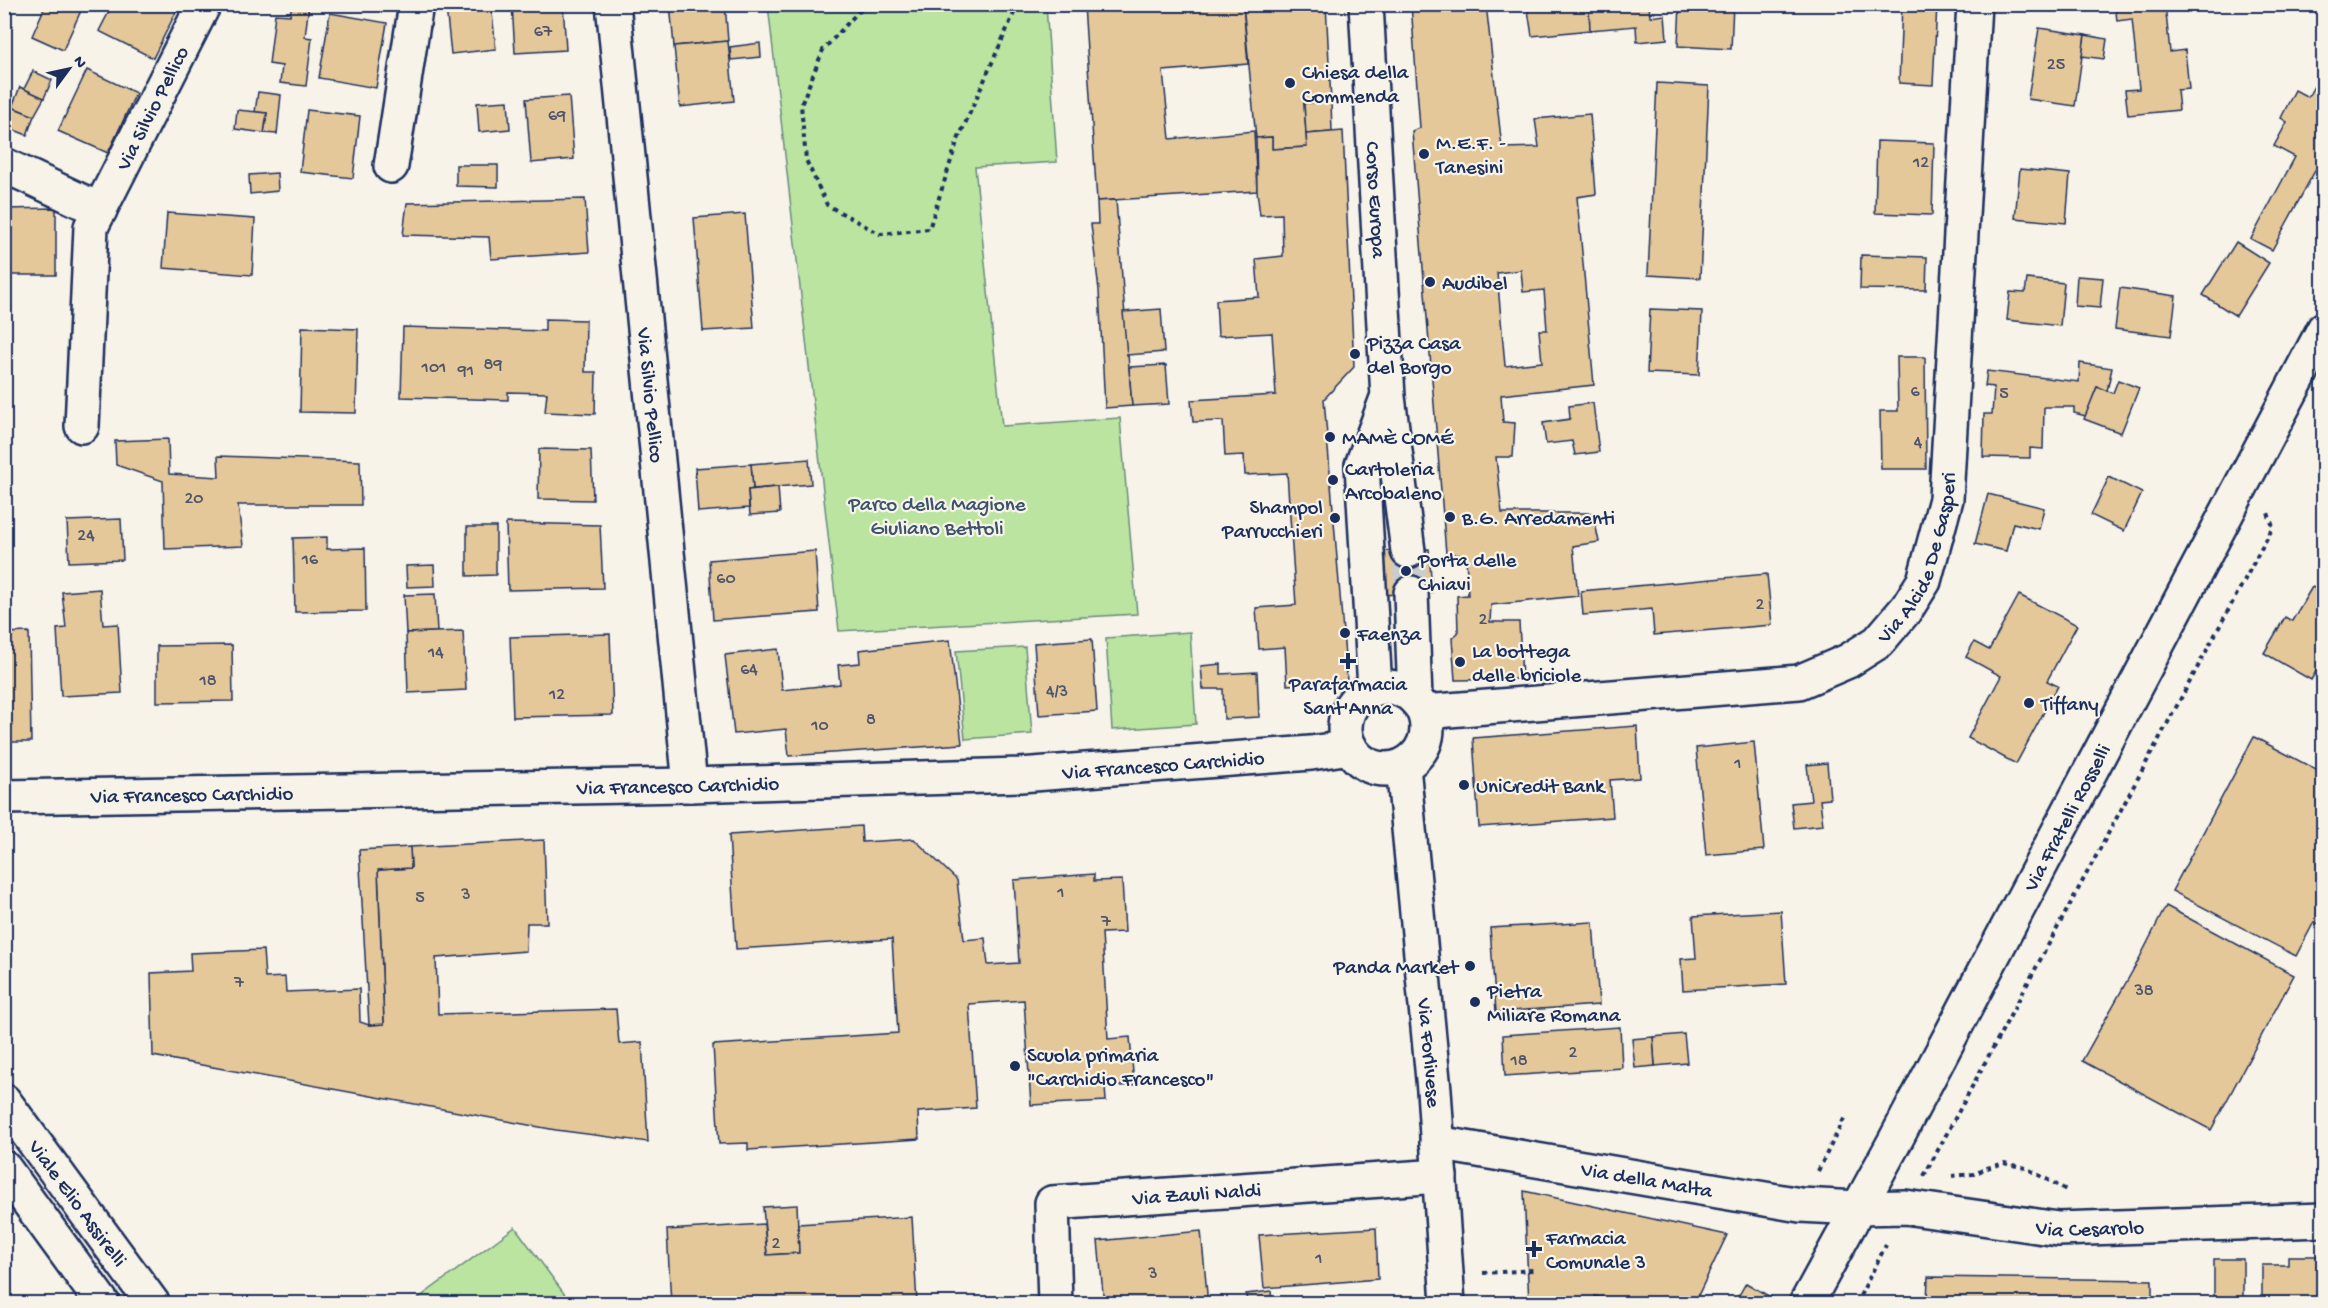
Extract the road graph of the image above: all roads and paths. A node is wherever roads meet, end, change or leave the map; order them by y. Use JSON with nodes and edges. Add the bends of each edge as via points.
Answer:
{"nodes":[{"id":1,"x":204,"y":4,"type":"edge"},
{"id":2,"x":416,"y":4,"type":"edge"},
{"id":3,"x":613,"y":4,"type":"edge"},
{"id":4,"x":878,"y":4,"type":"edge"},
{"id":5,"x":1018,"y":4,"type":"edge"},
{"id":6,"x":1366,"y":4,"type":"edge"},
{"id":7,"x":1974,"y":4,"type":"edge"},
{"id":8,"x":4,"y":165,"type":"edge"},
{"id":9,"x":391,"y":166,"type":"dead end"},
{"id":10,"x":100,"y":210,"type":"junction"},
{"id":11,"x":2319,"y":348,"type":"edge"},
{"id":12,"x":1388,"y":397,"type":"junction"},
{"id":13,"x":82,"y":426,"type":"dead end"},
{"id":14,"x":2266,"y":507,"type":"dead end"},
{"id":15,"x":1408,"y":551,"type":"tunnel mouth"},
{"id":16,"x":1411,"y":593,"type":"tunnel mouth"},
{"id":17,"x":1375,"y":689,"type":"junction"},
{"id":18,"x":1420,"y":706,"type":"junction"},
{"id":19,"x":1350,"y":747,"type":"junction"},
{"id":20,"x":1403,"y":766,"type":"junction"},
{"id":21,"x":690,"y":785,"type":"junction"},
{"id":22,"x":4,"y":796,"type":"edge"},
{"id":23,"x":4,"y":1101,"type":"edge"},
{"id":24,"x":1437,"y":1143,"type":"junction"},
{"id":25,"x":4,"y":1168,"type":"edge"},
{"id":26,"x":1974,"y":1174,"type":"dead end"},
{"id":27,"x":1440,"y":1176,"type":"junction"},
{"id":28,"x":1922,"y":1179,"type":"dead end"},
{"id":29,"x":2069,"y":1192,"type":"dead end"},
{"id":30,"x":1858,"y":1208,"type":"junction"},
{"id":31,"x":2324,"y":1220,"type":"edge"},
{"id":32,"x":1886,"y":1245,"type":"dead end"},
{"id":33,"x":1534,"y":1270,"type":"dead end"},
{"id":34,"x":1483,"y":1273,"type":"dead end"},
{"id":35,"x":103,"y":1304,"type":"edge"},
{"id":36,"x":153,"y":1304,"type":"edge"},
{"id":37,"x":1055,"y":1304,"type":"edge"},
{"id":38,"x":1448,"y":1304,"type":"edge"},
{"id":39,"x":1806,"y":1304,"type":"edge"},
{"id":40,"x":1856,"y":1304,"type":"edge"}],
"edges":[{"from":1,"to":10,"type":"street","name":"Via Silvio Pellico"},
{"from":2,"to":9,"type":"street"},
{"from":3,"to":21,"type":"street","name":"Via Silvio Pellico"},
{"from":4,"to":5,"type":"path","via":[[858,12],[823,50],[801,105],[806,160],[826,204],[880,234],[929,229],[957,142]]},
{"from":6,"to":12,"type":"street","name":"Corso Europa"},
{"from":7,"to":18,"type":"street","name":"Via Alcide De Gasperi","via":[[1946,499],[1924,581],[1907,608],[1878,642],[1848,661],[1798,682]]},
{"from":8,"to":10,"type":"street"},
{"from":10,"to":13,"type":"street","name":"Via Silvio Pellico","via":[[91,227]]},
{"from":11,"to":30,"type":"street","name":"Via Fratelli Rosselli"},
{"from":12,"to":15,"type":"street","name":"Corso Europa"},
{"from":12,"to":17,"type":"street","name":"Corso Europa","via":[[1362,465]]},
{"from":14,"to":28,"type":"path","via":[[2273,527]]},
{"from":16,"to":18,"type":"street"},
{"from":17,"to":18,"type":"street","via":[[1397,689]]},
{"from":17,"to":19,"type":"street","via":[[1364,694],[1349,712],[1346,736]]},
{"from":18,"to":20,"type":"street","via":[[1427,724],[1426,737],[1414,759]]},
{"from":19,"to":20,"type":"street","via":[[1367,765],[1392,769]]},
{"from":19,"to":21,"type":"street","name":"Via Francesco Carchidio","via":[[1020,775]]},
{"from":20,"to":24,"type":"street","name":"Via Forlivese"},
{"from":21,"to":22,"type":"street","name":"Via Francesco Carchidio"},
{"from":23,"to":36,"type":"street","name":"Viale Elio Assirelli"},
{"from":24,"to":27,"type":"street","name":"Via Forlivese"},
{"from":24,"to":30,"type":"street","name":"Via della Malta","via":[[1800,1204]]},
{"from":25,"to":35,"type":"street","name":"Viale Elio Assirelli"},
{"from":26,"to":29,"type":"path","via":[[2004,1163],[2026,1168]]},
{"from":27,"to":37,"type":"street","name":"Via Zauli Naldi","via":[[1052,1203]]},
{"from":27,"to":38,"type":"street","name":"Via Forlivese"},
{"from":30,"to":31,"type":"street","name":"Via Cesarolo","via":[[1905,1207],[2058,1229]]},
{"from":30,"to":39,"type":"street","name":"Via Fratelli Rosselli"},
{"from":32,"to":40,"type":"path"},
{"from":33,"to":34,"type":"path"}]}
